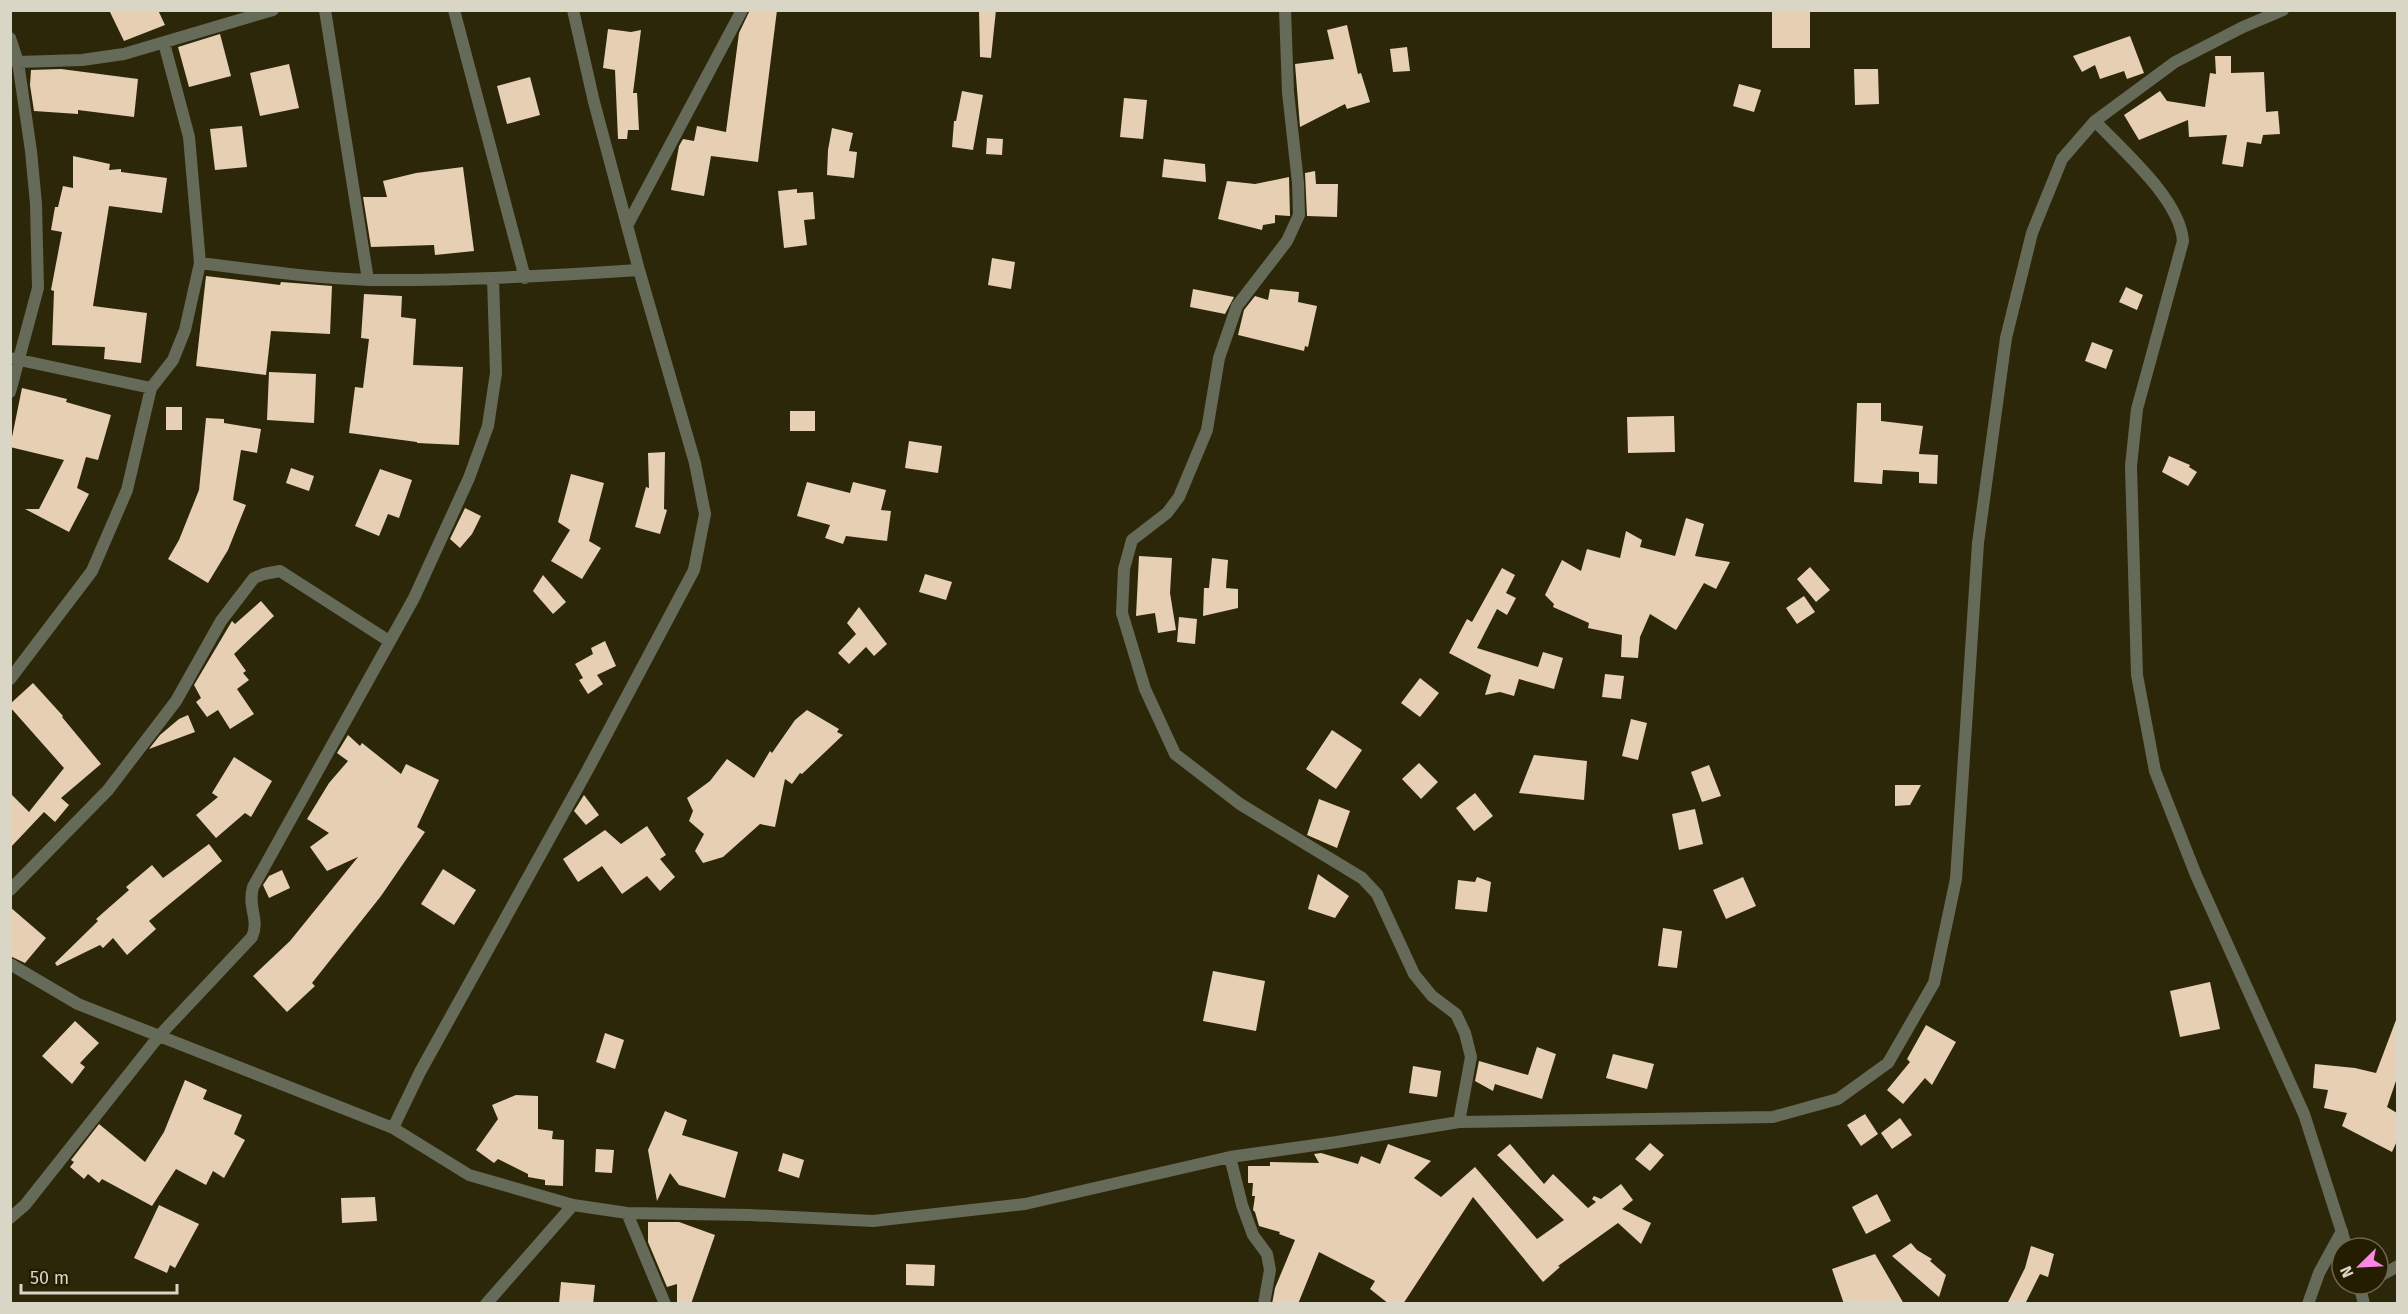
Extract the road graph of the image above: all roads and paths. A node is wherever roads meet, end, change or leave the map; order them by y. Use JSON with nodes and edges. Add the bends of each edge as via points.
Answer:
{"nodes":[{"id":1,"x":273,"y":10,"type":"edge"},
{"id":2,"x":325,"y":10,"type":"edge"},
{"id":3,"x":454,"y":10,"type":"edge"},
{"id":4,"x":573,"y":10,"type":"edge"},
{"id":5,"x":742,"y":10,"type":"edge"},
{"id":6,"x":1285,"y":10,"type":"edge"},
{"id":7,"x":2283,"y":10,"type":"edge"},
{"id":8,"x":10,"y":38,"type":"edge"},
{"id":9,"x":164,"y":43,"type":"junction"},
{"id":10,"x":14,"y":61,"type":"edge"},
{"id":11,"x":2095,"y":121,"type":"junction"},
{"id":12,"x":628,"y":224,"type":"junction"},
{"id":13,"x":200,"y":263,"type":"junction"},
{"id":14,"x":639,"y":270,"type":"junction"},
{"id":15,"x":493,"y":278,"type":"junction"},
{"id":16,"x":525,"y":278,"type":"junction"},
{"id":17,"x":368,"y":280,"type":"junction"},
{"id":18,"x":15,"y":359,"type":"edge"},
{"id":19,"x":151,"y":388,"type":"junction"},
{"id":20,"x":10,"y":392,"type":"edge"},
{"id":21,"x":389,"y":641,"type":"junction"},
{"id":22,"x":10,"y":679,"type":"edge"},
{"id":23,"x":10,"y":890,"type":"edge"},
{"id":24,"x":10,"y":964,"type":"edge"},
{"id":25,"x":159,"y":1036,"type":"junction"},
{"id":26,"x":1459,"y":1122,"type":"junction"},
{"id":27,"x":393,"y":1128,"type":"junction"},
{"id":28,"x":1230,"y":1157,"type":"junction"},
{"id":29,"x":573,"y":1204,"type":"junction"},
{"id":30,"x":627,"y":1213,"type":"junction"},
{"id":31,"x":10,"y":1218,"type":"edge"},
{"id":32,"x":2342,"y":1232,"type":"junction"},
{"id":33,"x":2343,"y":1236,"type":"edge"},
{"id":34,"x":486,"y":1304,"type":"edge"},
{"id":35,"x":665,"y":1304,"type":"edge"},
{"id":36,"x":1264,"y":1304,"type":"edge"},
{"id":37,"x":2308,"y":1304,"type":"edge"}],
"edges":[{"from":1,"to":9,"type":"street"},
{"from":2,"to":17,"type":"street"},
{"from":3,"to":16,"type":"street"},
{"from":4,"to":12,"type":"street"},
{"from":5,"to":12,"type":"street"},
{"from":6,"to":26,"type":"street","via":[[1299,215],[1287,241],[1237,306],[1219,358],[1207,430],[1179,497],[1167,513],[1132,540],[1124,569],[1122,613],[1145,689],[1175,754],[1240,804],[1355,874],[1377,894],[1414,974],[1432,996],[1456,1014],[1464,1033],[1471,1057]]},
{"from":7,"to":11,"type":"street","via":[[2175,62]]},
{"from":8,"to":10,"type":"street"},
{"from":9,"to":10,"type":"street","via":[[82,60]]},
{"from":9,"to":13,"type":"street","via":[[189,137]]},
{"from":10,"to":18,"type":"street","via":[[36,204],[38,288]]},
{"from":11,"to":26,"type":"street","via":[[2062,159],[2031,232],[2006,338],[1978,543],[1956,879],[1934,983],[1888,1063],[1838,1099],[1773,1117]]},
{"from":11,"to":32,"type":"street","via":[[2163,194],[2182,227],[2182,241],[2137,409],[2131,466],[2138,675],[2155,771],[2196,875],[2304,1114]]},
{"from":12,"to":14,"type":"street"},
{"from":13,"to":17,"type":"street"},
{"from":13,"to":19,"type":"street","via":[[185,330],[173,360]]},
{"from":14,"to":16,"type":"street"},
{"from":14,"to":27,"type":"street","via":[[695,463],[705,514],[694,570]]},
{"from":15,"to":16,"type":"street"},
{"from":15,"to":17,"type":"street"},
{"from":15,"to":21,"type":"street","via":[[496,373],[488,426],[469,478],[414,598]]},
{"from":18,"to":19,"type":"street"},
{"from":18,"to":20,"type":"street"},
{"from":19,"to":22,"type":"street","via":[[127,490],[92,571]]},
{"from":21,"to":23,"type":"street","via":[[280,571],[254,579],[221,621],[176,701],[108,790]]},
{"from":21,"to":25,"type":"street","via":[[253,887],[250,899],[256,927],[252,937]]},
{"from":24,"to":25,"type":"street","via":[[78,1004]]},
{"from":25,"to":27,"type":"street"},
{"from":25,"to":31,"type":"street","via":[[25,1205]]},
{"from":26,"to":28,"type":"street"},
{"from":27,"to":29,"type":"street","via":[[469,1176]]},
{"from":28,"to":30,"type":"street","via":[[1025,1204],[873,1221]]},
{"from":28,"to":36,"type":"street","via":[[1253,1234],[1267,1254],[1270,1270]]},
{"from":29,"to":30,"type":"street"},
{"from":29,"to":34,"type":"street"},
{"from":30,"to":35,"type":"street"},
{"from":32,"to":33,"type":"street"},
{"from":32,"to":37,"type":"street","via":[[2319,1273]]}]}
